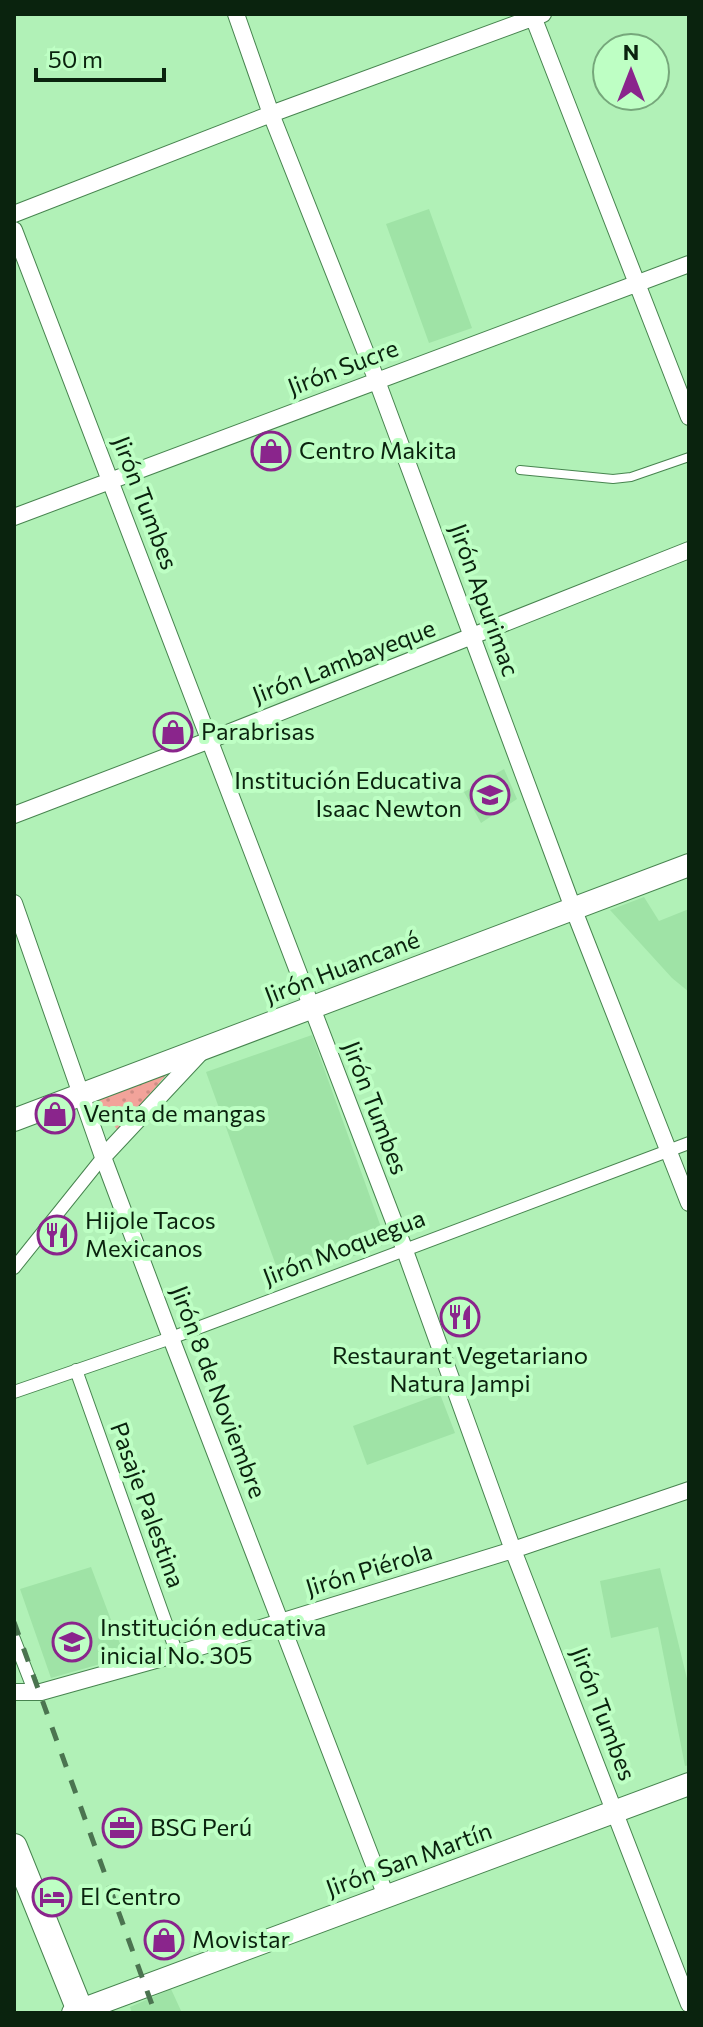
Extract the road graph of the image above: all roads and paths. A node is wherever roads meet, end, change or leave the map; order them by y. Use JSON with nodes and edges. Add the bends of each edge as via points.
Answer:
{"nodes":[{"id":1,"x":236,"y":14,"type":"edge"},
{"id":2,"x":536,"y":15,"type":"edge"},
{"id":3,"x":271,"y":114,"type":"junction"},
{"id":4,"x":14,"y":214,"type":"edge"},
{"id":5,"x":14,"y":230,"type":"edge"},
{"id":6,"x":689,"y":264,"type":"edge"},
{"id":7,"x":637,"y":283,"type":"junction"},
{"id":8,"x":377,"y":381,"type":"junction"},
{"id":9,"x":689,"y":417,"type":"edge"},
{"id":10,"x":689,"y":457,"type":"edge"},
{"id":11,"x":520,"y":470,"type":"dead end"},
{"id":12,"x":110,"y":481,"type":"junction"},
{"id":13,"x":14,"y":517,"type":"edge"},
{"id":14,"x":689,"y":550,"type":"edge"},
{"id":15,"x":472,"y":637,"type":"junction"},
{"id":16,"x":210,"y":740,"type":"junction"},
{"id":17,"x":14,"y":815,"type":"edge"},
{"id":18,"x":689,"y":865,"type":"edge"},
{"id":19,"x":14,"y":903,"type":"edge"},
{"id":20,"x":573,"y":908,"type":"junction"},
{"id":21,"x":310,"y":1008,"type":"junction"},
{"id":22,"x":206,"y":1047,"type":"junction"},
{"id":23,"x":82,"y":1094,"type":"junction"},
{"id":24,"x":14,"y":1120,"type":"edge"},
{"id":25,"x":689,"y":1143,"type":"edge"},
{"id":26,"x":669,"y":1150,"type":"junction"},
{"id":27,"x":103,"y":1157,"type":"junction"},
{"id":28,"x":689,"y":1203,"type":"edge"},
{"id":29,"x":404,"y":1248,"type":"junction"},
{"id":30,"x":14,"y":1268,"type":"edge"},
{"id":31,"x":171,"y":1338,"type":"junction"},
{"id":32,"x":76,"y":1370,"type":"junction"},
{"id":33,"x":14,"y":1392,"type":"edge"},
{"id":34,"x":689,"y":1490,"type":"edge"},
{"id":35,"x":513,"y":1550,"type":"junction"},
{"id":36,"x":281,"y":1623,"type":"junction"},
{"id":37,"x":14,"y":1639,"type":"edge"},
{"id":38,"x":177,"y":1654,"type":"junction"},
{"id":39,"x":14,"y":1692,"type":"edge"},
{"id":40,"x":35,"y":1693,"type":"junction"},
{"id":41,"x":689,"y":1784,"type":"edge"},
{"id":42,"x":616,"y":1812,"type":"junction"},
{"id":43,"x":14,"y":1847,"type":"edge"},
{"id":44,"x":386,"y":1896,"type":"junction"},
{"id":45,"x":689,"y":2004,"type":"edge"},
{"id":46,"x":78,"y":2012,"type":"edge"}],
"edges":[{"from":1,"to":3,"type":"street","name":"Jirón Apurimac"},
{"from":2,"to":3,"type":"street"},
{"from":2,"to":7,"type":"street"},
{"from":3,"to":4,"type":"street"},
{"from":3,"to":8,"type":"street","name":"Jirón Apurimac"},
{"from":5,"to":12,"type":"street","name":"Jirón Tumbes"},
{"from":6,"to":7,"type":"street","name":"Jirón Sucre"},
{"from":7,"to":8,"type":"street","name":"Jirón Sucre"},
{"from":7,"to":9,"type":"street"},
{"from":8,"to":12,"type":"street","name":"Jirón Sucre"},
{"from":8,"to":15,"type":"street","name":"Jirón Apurimac"},
{"from":10,"to":11,"type":"lane","via":[[613,479]]},
{"from":12,"to":13,"type":"street","name":"Jirón Sucre"},
{"from":12,"to":16,"type":"street","name":"Jirón Tumbes"},
{"from":14,"to":15,"type":"street","name":"Jirón Lambayeque"},
{"from":15,"to":16,"type":"street","name":"Jirón Lambayeque"},
{"from":15,"to":20,"type":"street","name":"Jirón Apurimac"},
{"from":16,"to":17,"type":"street","name":"Jirón Lambayeque"},
{"from":16,"to":21,"type":"street","name":"Jirón Tumbes"},
{"from":18,"to":20,"type":"street","name":"Jirón Huancané"},
{"from":19,"to":23,"type":"street","name":"Jirón 8 de Noviembre"},
{"from":20,"to":21,"type":"street","name":"Jirón Huancané"},
{"from":20,"to":26,"type":"street","name":"Jirón Apurimac"},
{"from":21,"to":22,"type":"street","name":"Jirón Huancané"},
{"from":21,"to":29,"type":"street","name":"Jirón Tumbes"},
{"from":22,"to":23,"type":"street","name":"Jirón Huancané"},
{"from":22,"to":27,"type":"street"},
{"from":23,"to":24,"type":"street","name":"Jirón Huancané"},
{"from":23,"to":27,"type":"street","name":"Jirón 8 de Noviembre"},
{"from":25,"to":26,"type":"street","name":"Jirón Moquegua"},
{"from":26,"to":28,"type":"street","name":"Jirón Apurimac"},
{"from":26,"to":29,"type":"street","name":"Jirón Moquegua"},
{"from":27,"to":30,"type":"street"},
{"from":27,"to":31,"type":"street","name":"Jirón 8 de Noviembre"},
{"from":29,"to":31,"type":"street","name":"Jirón Moquegua"},
{"from":29,"to":35,"type":"street","name":"Jirón Tumbes"},
{"from":31,"to":32,"type":"street","name":"Jirón Moquegua"},
{"from":31,"to":36,"type":"street","name":"Jirón 8 de Noviembre"},
{"from":32,"to":33,"type":"street","name":"Jirón Moquegua"},
{"from":32,"to":38,"type":"street","name":"Pasaje Palestina"},
{"from":34,"to":35,"type":"street","name":"Jirón Piérola"},
{"from":35,"to":36,"type":"street","name":"Jirón Piérola"},
{"from":35,"to":42,"type":"street","name":"Jirón Tumbes"},
{"from":36,"to":38,"type":"street","name":"Jirón Piérola"},
{"from":36,"to":44,"type":"street","name":"Jirón 8 de Noviembre"},
{"from":37,"to":40,"type":"street"},
{"from":38,"to":40,"type":"street","name":"Jirón Piérola"},
{"from":39,"to":40,"type":"street","name":"Jirón Piérola"},
{"from":41,"to":42,"type":"street","name":"Jirón San Martín"},
{"from":42,"to":44,"type":"street","name":"Jirón San Martín"},
{"from":42,"to":45,"type":"street","name":"Jirón Tumbes"},
{"from":43,"to":46,"type":"main road"},
{"from":44,"to":46,"type":"street","name":"Jirón San Martín"}]}
